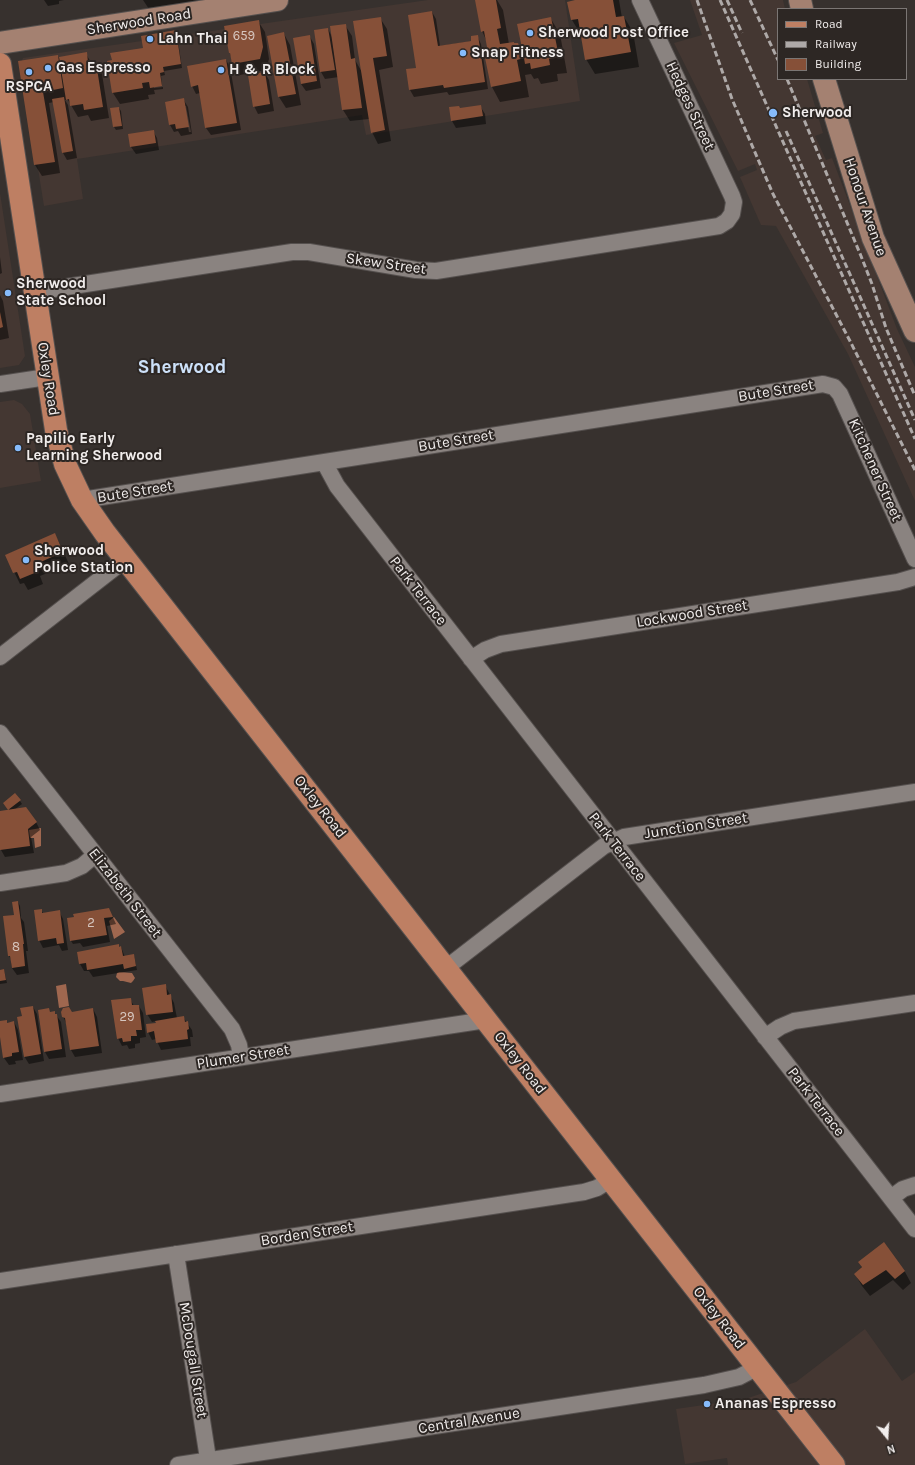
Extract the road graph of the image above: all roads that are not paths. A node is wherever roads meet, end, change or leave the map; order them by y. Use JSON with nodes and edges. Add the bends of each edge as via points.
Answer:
{"nodes":[{"id":1,"x":277,"y":0,"type":"edge"},
{"id":2,"x":640,"y":0,"type":"edge"},
{"id":3,"x":247,"y":2,"type":"edge"},
{"id":4,"x":0,"y":43,"type":"edge"},
{"id":5,"x":0,"y":64,"type":"edge"},
{"id":6,"x":824,"y":80,"type":"edge"},
{"id":7,"x":732,"y":214,"type":"joint"},
{"id":8,"x":34,"y":292,"type":"junction"},
{"id":9,"x":915,"y":332,"type":"edge"},
{"id":10,"x":47,"y":377,"type":"junction"},
{"id":11,"x":0,"y":384,"type":"edge"},
{"id":12,"x":829,"y":385,"type":"joint"},
{"id":13,"x":324,"y":462,"type":"junction"},
{"id":14,"x":82,"y":500,"type":"junction"},
{"id":15,"x":126,"y":558,"type":"junction"},
{"id":16,"x":915,"y":559,"type":"edge"},
{"id":17,"x":915,"y":576,"type":"edge"},
{"id":18,"x":0,"y":657,"type":"edge"},
{"id":19,"x":471,"y":659,"type":"junction"},
{"id":20,"x":0,"y":733,"type":"edge"},
{"id":21,"x":915,"y":792,"type":"edge"},
{"id":22,"x":614,"y":842,"type":"junction"},
{"id":23,"x":95,"y":855,"type":"junction"},
{"id":24,"x":0,"y":883,"type":"edge"},
{"id":25,"x":446,"y":968,"type":"junction"},
{"id":26,"x":915,"y":1003,"type":"edge"},
{"id":27,"x":486,"y":1020,"type":"junction"},
{"id":28,"x":765,"y":1037,"type":"junction"},
{"id":29,"x":242,"y":1057,"type":"junction"},
{"id":30,"x":0,"y":1094,"type":"edge"},
{"id":31,"x":610,"y":1180,"type":"junction"},
{"id":32,"x":915,"y":1185,"type":"edge"},
{"id":33,"x":891,"y":1198,"type":"junction"},
{"id":34,"x":915,"y":1229,"type":"edge"},
{"id":35,"x":176,"y":1254,"type":"junction"},
{"id":36,"x":0,"y":1281,"type":"edge"},
{"id":37,"x":758,"y":1367,"type":"junction"},
{"id":38,"x":209,"y":1463,"type":"edge"},
{"id":39,"x":178,"y":1465,"type":"edge"},
{"id":40,"x":834,"y":1465,"type":"edge"}],
"edges":[{"from":1,"to":3,"type":"street","name":"Sherwood Road"},
{"from":2,"to":7,"type":"street","name":"Hedges Street","via":[[730,190],[734,202]]},
{"from":3,"to":4,"type":"street","name":"Sherwood Road"},
{"from":5,"to":8,"type":"main road","name":"Oxley Road"},
{"from":6,"to":9,"type":"street","name":"Honour Avenue","via":[[873,238]]},
{"from":7,"to":8,"type":"street","name":"Skew Street","via":[[724,224],[714,228],[443,270],[416,270],[309,252],[292,252]]},
{"from":8,"to":10,"type":"main road","name":"Oxley Road"},
{"from":10,"to":11,"type":"street"},
{"from":10,"to":14,"type":"main road","name":"Oxley Road","via":[[62,453]]},
{"from":12,"to":13,"type":"street","name":"Bute Street","via":[[806,386]]},
{"from":12,"to":16,"type":"street","name":"Kitchener Street","via":[[838,390],[844,400]]},
{"from":13,"to":14,"type":"street","name":"Bute Street"},
{"from":13,"to":19,"type":"street","name":"Park Terrace","via":[[337,486]]},
{"from":14,"to":15,"type":"main road","name":"Oxley Road"},
{"from":15,"to":18,"type":"street"},
{"from":15,"to":25,"type":"main road","name":"Oxley Road"},
{"from":17,"to":19,"type":"street","name":"Lockwood Street","via":[[898,582],[500,644]]},
{"from":19,"to":22,"type":"street","name":"Park Terrace"},
{"from":20,"to":23,"type":"street","name":"Elizabeth Street"},
{"from":21,"to":22,"type":"street","name":"Junction Street","via":[[632,836]]},
{"from":22,"to":25,"type":"street","name":"Junction Street","via":[[604,846]]},
{"from":22,"to":28,"type":"street","name":"Park Terrace"},
{"from":23,"to":24,"type":"street","via":[[82,866],[66,873]]},
{"from":23,"to":29,"type":"street","name":"Elizabeth Street","via":[[232,1030]]},
{"from":25,"to":27,"type":"main road","name":"Oxley Road"},
{"from":26,"to":28,"type":"street","via":[[794,1022]]},
{"from":27,"to":29,"type":"street","name":"Plumer Street"},
{"from":27,"to":31,"type":"main road","name":"Oxley Road"},
{"from":28,"to":33,"type":"street","name":"Park Terrace"},
{"from":29,"to":30,"type":"street","name":"Plumer Street"},
{"from":31,"to":35,"type":"street","name":"Borden Street","via":[[598,1188],[584,1192]]},
{"from":31,"to":37,"type":"main road","name":"Oxley Road"},
{"from":32,"to":33,"type":"street"},
{"from":33,"to":34,"type":"street","name":"Park Terrace"},
{"from":35,"to":36,"type":"street","name":"Borden Street"},
{"from":35,"to":38,"type":"street","name":"McDougall Street"},
{"from":37,"to":38,"type":"street","name":"Central Avenue","via":[[739,1377],[704,1385]]},
{"from":37,"to":40,"type":"main road","name":"Oxley Road"},
{"from":38,"to":39,"type":"street","name":"Central Avenue"}]}
